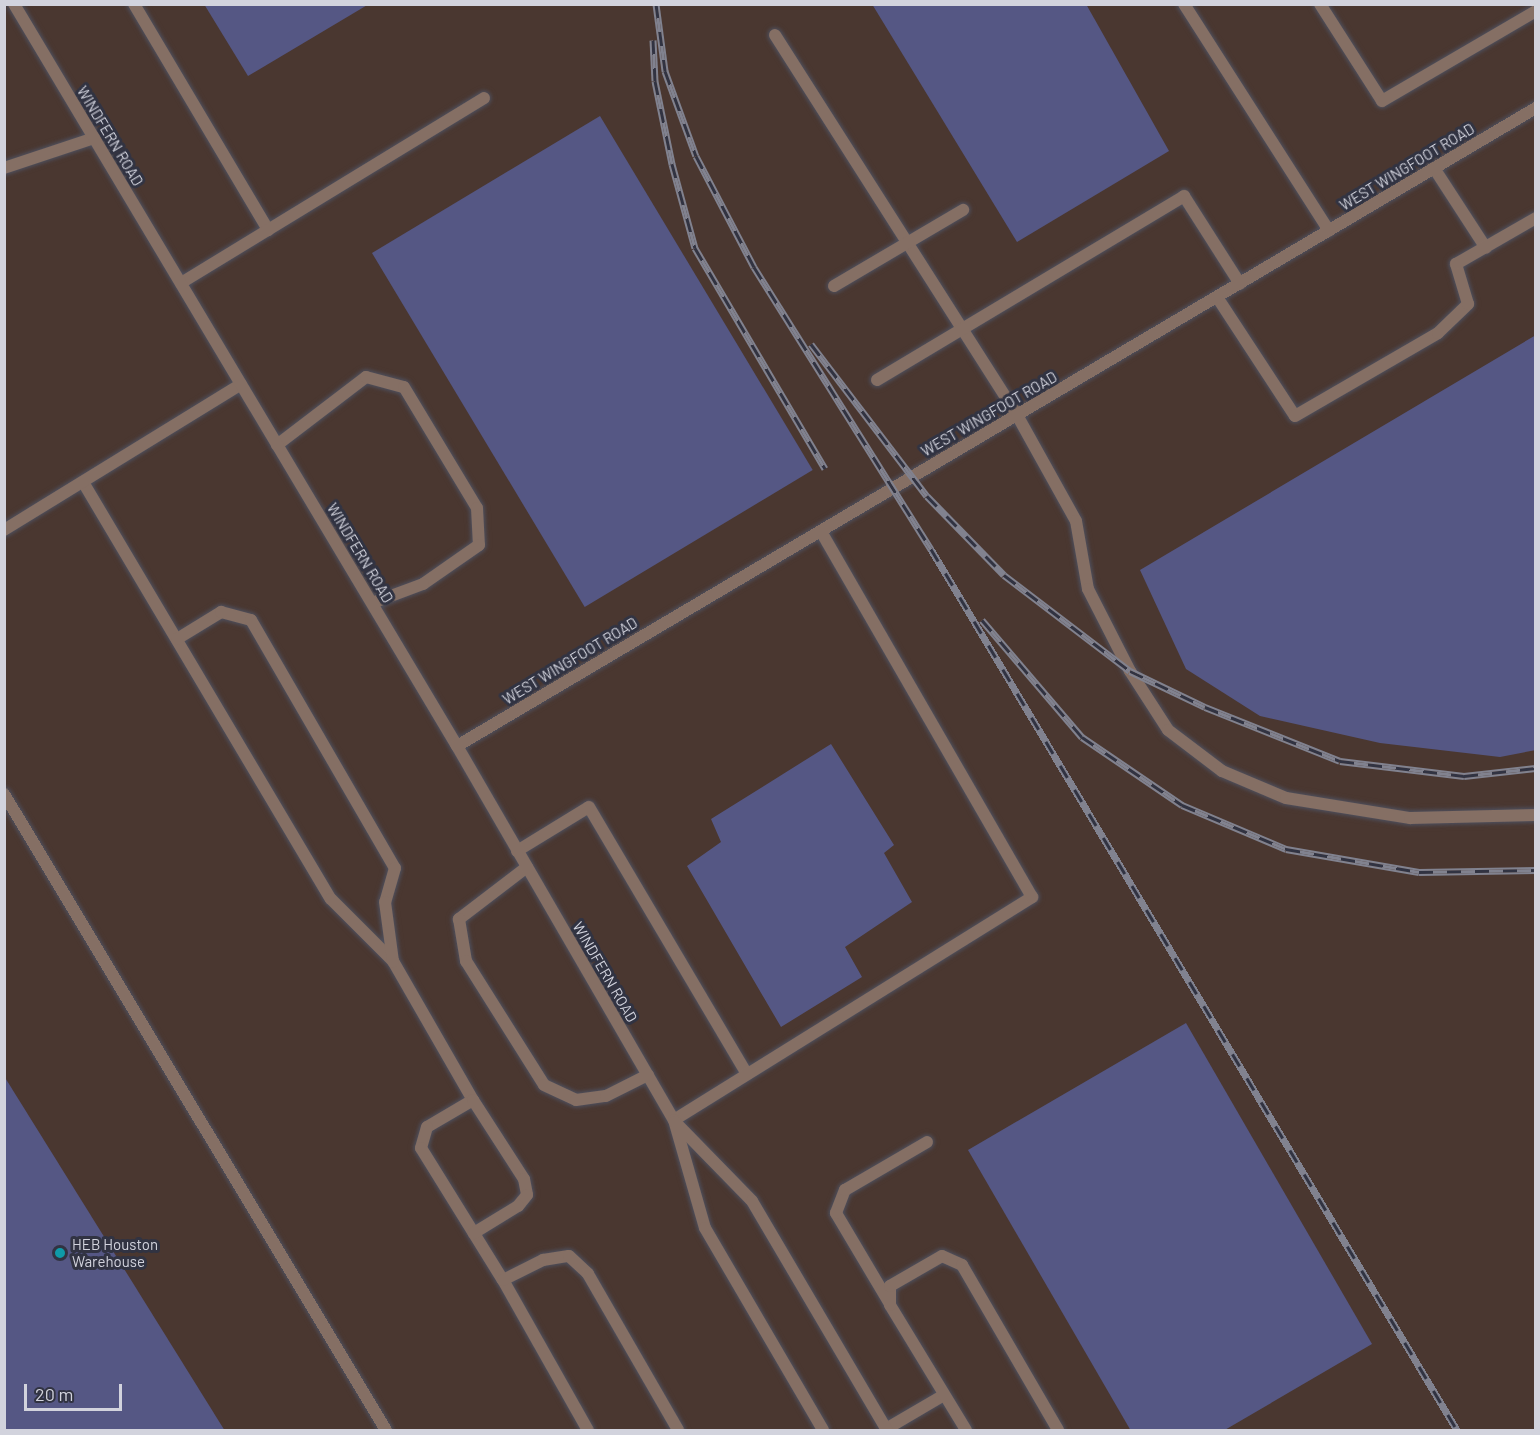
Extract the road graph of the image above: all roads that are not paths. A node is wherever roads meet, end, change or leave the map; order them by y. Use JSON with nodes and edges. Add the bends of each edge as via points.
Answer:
{"nodes":[{"id":1,"x":14,"y":4,"type":"edge"},
{"id":2,"x":134,"y":4,"type":"edge"},
{"id":3,"x":1184,"y":4,"type":"edge"},
{"id":4,"x":1320,"y":4,"type":"edge"},
{"id":5,"x":1536,"y":12,"type":"edge"},
{"id":6,"x":775,"y":35,"type":"dead end"},
{"id":7,"x":484,"y":98,"type":"dead end"},
{"id":8,"x":1536,"y":108,"type":"edge"},
{"id":9,"x":94,"y":138,"type":"junction"},
{"id":10,"x":4,"y":168,"type":"edge"},
{"id":11,"x":1434,"y":168,"type":"junction"},
{"id":12,"x":963,"y":210,"type":"dead end"},
{"id":13,"x":1536,"y":218,"type":"edge"},
{"id":14,"x":268,"y":230,"type":"junction"},
{"id":15,"x":1329,"y":231,"type":"junction"},
{"id":16,"x":907,"y":243,"type":"junction"},
{"id":17,"x":1486,"y":248,"type":"junction"},
{"id":18,"x":181,"y":283,"type":"junction"},
{"id":19,"x":1240,"y":284,"type":"junction"},
{"id":20,"x":834,"y":286,"type":"dead end"},
{"id":21,"x":1217,"y":297,"type":"junction"},
{"id":22,"x":962,"y":329,"type":"junction"},
{"id":23,"x":877,"y":380,"type":"dead end"},
{"id":24,"x":241,"y":384,"type":"junction"},
{"id":25,"x":1017,"y":415,"type":"junction"},
{"id":26,"x":277,"y":445,"type":"junction"},
{"id":27,"x":83,"y":482,"type":"junction"},
{"id":28,"x":4,"y":530,"type":"edge"},
{"id":29,"x":820,"y":531,"type":"junction"},
{"id":30,"x":372,"y":603,"type":"junction"},
{"id":31,"x":177,"y":639,"type":"junction"},
{"id":32,"x":457,"y":746,"type":"junction"},
{"id":33,"x":4,"y":794,"type":"edge"},
{"id":34,"x":1536,"y":815,"type":"edge"},
{"id":35,"x":517,"y":851,"type":"junction"},
{"id":36,"x":526,"y":867,"type":"junction"},
{"id":37,"x":393,"y":961,"type":"junction"},
{"id":38,"x":747,"y":1074,"type":"junction"},
{"id":39,"x":648,"y":1075,"type":"junction"},
{"id":40,"x":473,"y":1100,"type":"junction"},
{"id":41,"x":674,"y":1120,"type":"junction"},
{"id":42,"x":927,"y":1142,"type":"dead end"},
{"id":43,"x":474,"y":1233,"type":"junction"},
{"id":44,"x":503,"y":1280,"type":"junction"},
{"id":45,"x":890,"y":1305,"type":"junction"},
{"id":46,"x":944,"y":1395,"type":"junction"},
{"id":47,"x":887,"y":1430,"type":"edge"},
{"id":48,"x":386,"y":1431,"type":"edge"},
{"id":49,"x":588,"y":1431,"type":"edge"},
{"id":50,"x":678,"y":1431,"type":"edge"},
{"id":51,"x":823,"y":1431,"type":"edge"},
{"id":52,"x":966,"y":1431,"type":"edge"},
{"id":53,"x":1059,"y":1431,"type":"edge"}],
"edges":[{"from":1,"to":9,"type":"street","name":"WINDFERN ROAD"},
{"from":2,"to":14,"type":"street"},
{"from":3,"to":15,"type":"street"},
{"from":4,"to":5,"type":"street","via":[[1382,101]]},
{"from":6,"to":16,"type":"street"},
{"from":7,"to":14,"type":"street"},
{"from":8,"to":11,"type":"street","name":"WEST WINGFOOT ROAD"},
{"from":9,"to":10,"type":"street"},
{"from":9,"to":18,"type":"street","name":"WINDFERN ROAD"},
{"from":11,"to":15,"type":"street","name":"WEST WINGFOOT ROAD"},
{"from":11,"to":17,"type":"street"},
{"from":12,"to":16,"type":"street"},
{"from":13,"to":17,"type":"street"},
{"from":14,"to":18,"type":"street"},
{"from":15,"to":19,"type":"street","name":"WEST WINGFOOT ROAD"},
{"from":16,"to":20,"type":"street"},
{"from":16,"to":22,"type":"street"},
{"from":17,"to":21,"type":"street","via":[[1456,264],[1468,304],[1438,333],[1295,416]]},
{"from":18,"to":24,"type":"street","name":"WINDFERN ROAD"},
{"from":19,"to":21,"type":"street","name":"WEST WINGFOOT ROAD"},
{"from":19,"to":22,"type":"street","via":[[1184,196]]},
{"from":21,"to":25,"type":"street","name":"WEST WINGFOOT ROAD"},
{"from":22,"to":23,"type":"street"},
{"from":22,"to":25,"type":"street"},
{"from":24,"to":26,"type":"street","name":"WINDFERN ROAD"},
{"from":24,"to":27,"type":"street"},
{"from":25,"to":29,"type":"street","name":"WEST WINGFOOT ROAD"},
{"from":25,"to":34,"type":"street","via":[[1076,521],[1088,589],[1130,671],[1168,730],[1222,771],[1286,798],[1410,818]]},
{"from":26,"to":30,"type":"street","name":"WINDFERN ROAD"},
{"from":26,"to":30,"type":"street","via":[[366,377],[404,387],[471,498],[477,508],[479,545],[423,584]]},
{"from":27,"to":28,"type":"street"},
{"from":27,"to":31,"type":"street"},
{"from":29,"to":32,"type":"street","name":"WEST WINGFOOT ROAD"},
{"from":29,"to":38,"type":"street","via":[[1032,897]]},
{"from":30,"to":32,"type":"street","name":"WINDFERN ROAD"},
{"from":31,"to":37,"type":"street","via":[[331,899]]},
{"from":31,"to":37,"type":"street","via":[[221,612],[251,620],[394,868],[385,902]]},
{"from":32,"to":35,"type":"street","name":"WINDFERN ROAD"},
{"from":33,"to":48,"type":"street"},
{"from":35,"to":36,"type":"street","name":"WINDFERN ROAD"},
{"from":35,"to":38,"type":"street","via":[[589,807]]},
{"from":36,"to":39,"type":"street","name":"WINDFERN ROAD"},
{"from":36,"to":39,"type":"street","via":[[459,919],[466,961],[544,1085],[576,1100],[606,1096]]},
{"from":37,"to":40,"type":"street"},
{"from":38,"to":41,"type":"street"},
{"from":39,"to":41,"type":"street","name":"WINDFERN ROAD"},
{"from":40,"to":43,"type":"street","via":[[427,1127],[421,1148]]},
{"from":40,"to":43,"type":"street","via":[[524,1179],[527,1196]]},
{"from":41,"to":47,"type":"street","name":"WINDFERN ROAD","via":[[752,1201]]},
{"from":41,"to":51,"type":"street","name":"WINDFERN ROAD","via":[[705,1228]]},
{"from":42,"to":45,"type":"street","via":[[845,1190],[836,1214]]},
{"from":43,"to":44,"type":"street"},
{"from":44,"to":49,"type":"street"},
{"from":44,"to":50,"type":"street","via":[[543,1260],[569,1256],[588,1274]]},
{"from":45,"to":46,"type":"street"},
{"from":45,"to":53,"type":"street","via":[[890,1286],[942,1256],[962,1265]]},
{"from":46,"to":47,"type":"street"},
{"from":46,"to":52,"type":"street"}]}
